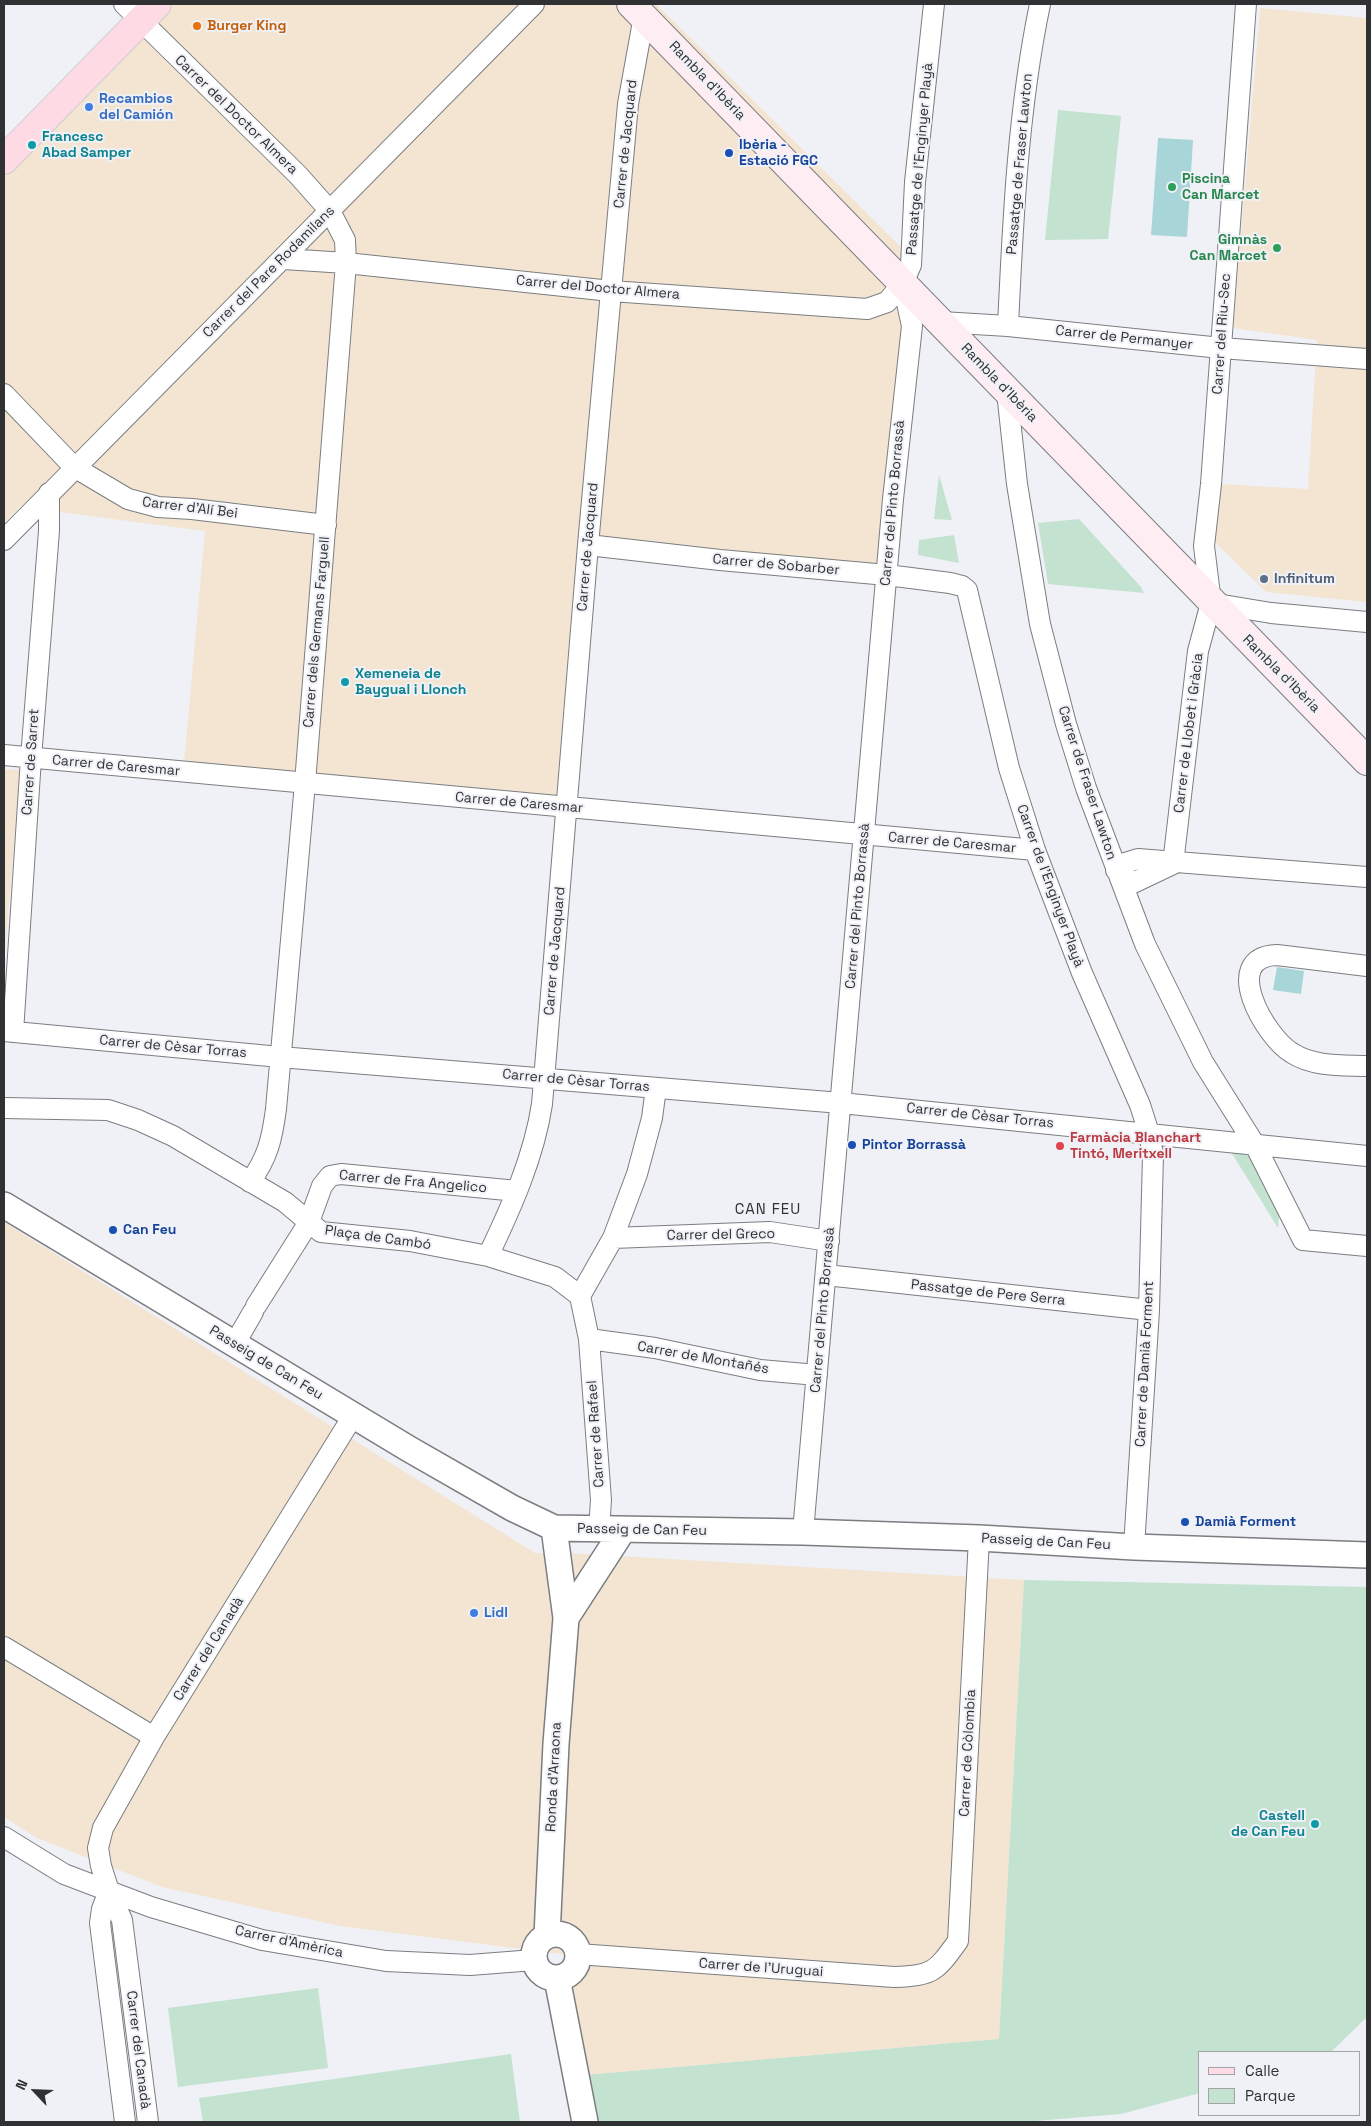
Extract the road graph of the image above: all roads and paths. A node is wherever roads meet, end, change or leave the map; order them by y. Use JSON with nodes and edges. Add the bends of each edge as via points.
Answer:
{"nodes":[{"id":1,"x":534,"y":4,"type":"edge"},
{"id":2,"x":934,"y":4,"type":"edge"},
{"id":3,"x":1040,"y":4,"type":"edge"},
{"id":4,"x":1246,"y":4,"type":"edge"},
{"id":5,"x":140,"y":9,"type":"edge"},
{"id":6,"x":637,"y":10,"type":"edge"},
{"id":7,"x":4,"y":160,"type":"edge"},
{"id":8,"x":330,"y":211,"type":"junction"},
{"id":9,"x":284,"y":259,"type":"junction"},
{"id":10,"x":346,"y":263,"type":"junction"},
{"id":11,"x":903,"y":283,"type":"junction"},
{"id":12,"x":611,"y":291,"type":"junction"},
{"id":13,"x":941,"y":322,"type":"junction"},
{"id":14,"x":1008,"y":326,"type":"junction"},
{"id":15,"x":1221,"y":348,"type":"junction"},
{"id":16,"x":1367,"y":359,"type":"edge"},
{"id":17,"x":1007,"y":392,"type":"junction"},
{"id":18,"x":4,"y":394,"type":"edge"},
{"id":19,"x":74,"y":467,"type":"junction"},
{"id":20,"x":49,"y":493,"type":"junction"},
{"id":21,"x":326,"y":525,"type":"junction"},
{"id":22,"x":4,"y":540,"type":"edge"},
{"id":23,"x":588,"y":545,"type":"junction"},
{"id":24,"x":887,"y":575,"type":"junction"},
{"id":25,"x":962,"y":586,"type":"joint"},
{"id":26,"x":1212,"y":603,"type":"junction"},
{"id":27,"x":1367,"y":622,"type":"edge"},
{"id":28,"x":4,"y":756,"type":"edge"},
{"id":29,"x":31,"y":758,"type":"junction"},
{"id":30,"x":1367,"y":761,"type":"edge"},
{"id":31,"x":305,"y":784,"type":"junction"},
{"id":32,"x":567,"y":808,"type":"junction"},
{"id":33,"x":864,"y":836,"type":"junction"},
{"id":34,"x":1035,"y":850,"type":"junction"},
{"id":35,"x":1173,"y":864,"type":"junction"},
{"id":36,"x":1116,"y":870,"type":"junction"},
{"id":37,"x":1367,"y":877,"type":"edge"},
{"id":38,"x":1367,"y":966,"type":"edge"},
{"id":39,"x":9,"y":1032,"type":"edge"},
{"id":40,"x":280,"y":1057,"type":"junction"},
{"id":41,"x":1367,"y":1066,"type":"edge"},
{"id":42,"x":544,"y":1079,"type":"junction"},
{"id":43,"x":656,"y":1088,"type":"junction"},
{"id":44,"x":841,"y":1103,"type":"junction"},
{"id":45,"x":4,"y":1108,"type":"edge"},
{"id":46,"x":1149,"y":1133,"type":"junction"},
{"id":47,"x":1255,"y":1145,"type":"junction"},
{"id":48,"x":1367,"y":1156,"type":"edge"},
{"id":49,"x":1152,"y":1180,"type":"joint"},
{"id":50,"x":250,"y":1182,"type":"junction"},
{"id":51,"x":517,"y":1191,"type":"junction"},
{"id":52,"x":4,"y":1205,"type":"edge"},
{"id":53,"x":309,"y":1222,"type":"junction"},
{"id":54,"x":613,"y":1238,"type":"junction"},
{"id":55,"x":829,"y":1240,"type":"junction"},
{"id":56,"x":1367,"y":1246,"type":"edge"},
{"id":57,"x":488,"y":1256,"type":"junction"},
{"id":58,"x":826,"y":1275,"type":"junction"},
{"id":59,"x":580,"y":1296,"type":"junction"},
{"id":60,"x":1149,"y":1310,"type":"junction"},
{"id":61,"x":589,"y":1339,"type":"junction"},
{"id":62,"x":234,"y":1345,"type":"junction"},
{"id":63,"x":817,"y":1375,"type":"junction"},
{"id":64,"x":354,"y":1416,"type":"junction"},
{"id":65,"x":554,"y":1528,"type":"junction"},
{"id":66,"x":611,"y":1530,"type":"junction"},
{"id":67,"x":803,"y":1532,"type":"junction"},
{"id":68,"x":980,"y":1538,"type":"junction"},
{"id":69,"x":1134,"y":1547,"type":"junction"},
{"id":70,"x":1367,"y":1555,"type":"edge"},
{"id":71,"x":566,"y":1618,"type":"junction"},
{"id":72,"x":4,"y":1647,"type":"edge"},
{"id":73,"x":154,"y":1737,"type":"junction"},
{"id":74,"x":4,"y":1837,"type":"edge"},
{"id":75,"x":109,"y":1891,"type":"junction"},
{"id":76,"x":547,"y":1936,"type":"junction"},
{"id":77,"x":578,"y":1954,"type":"junction"},
{"id":78,"x":534,"y":1960,"type":"junction"},
{"id":79,"x":942,"y":1964,"type":"joint"},
{"id":80,"x":558,"y":1978,"type":"junction"},
{"id":81,"x":125,"y":2122,"type":"edge"},
{"id":82,"x":148,"y":2122,"type":"edge"},
{"id":83,"x":585,"y":2122,"type":"edge"}],
"edges":[{"from":1,"to":8,"type":"street","name":"Carrer del Pare Rodamilans"},
{"from":2,"to":11,"type":"street","name":"Passatge de l'Enginyer Playà","via":[[915,182],[912,265]]},
{"from":3,"to":14,"type":"street","name":"Passatge de Fraser Lawton","via":[[1019,143]]},
{"from":4,"to":15,"type":"street","name":"Carrer del Riu-Sec"},
{"from":5,"to":7,"type":"main road"},
{"from":5,"to":8,"type":"street","name":"Carrer del Doctor Almera"},
{"from":6,"to":11,"type":"main road","name":"Rambla d'Ibèria"},
{"from":6,"to":12,"type":"street","name":"Carrer de Jacquard"},
{"from":8,"to":9,"type":"street","name":"Carrer del Pare Rodamilans"},
{"from":8,"to":10,"type":"street","name":"Carrer dels Germans Farguell","via":[[345,240]]},
{"from":9,"to":10,"type":"street","name":"Carrer del Doctor Almera"},
{"from":9,"to":19,"type":"street","name":"Carrer del Pare Rodamilans"},
{"from":10,"to":12,"type":"street","name":"Carrer del Doctor Almera"},
{"from":10,"to":21,"type":"street","name":"Carrer dels Germans Farguell"},
{"from":11,"to":12,"type":"street","name":"Carrer del Doctor Almera","via":[[887,302],[867,309]]},
{"from":11,"to":13,"type":"main road","name":"Rambla d'Ibèria"},
{"from":11,"to":24,"type":"street","name":"Carrer del Pinto Borrassà","via":[[912,326]]},
{"from":12,"to":23,"type":"street","name":"Carrer de Jacquard"},
{"from":13,"to":14,"type":"street","name":"Carrer de Permanyer"},
{"from":13,"to":17,"type":"main road","name":"Rambla d'Ibèria"},
{"from":14,"to":15,"type":"street","name":"Carrer de Permanyer"},
{"from":15,"to":16,"type":"street","name":"Carrer de Permanyer"},
{"from":15,"to":26,"type":"street","name":"Carrer del Riu-Sec","via":[[1204,546]]},
{"from":17,"to":26,"type":"main road","name":"Rambla d'Ibèria"},
{"from":17,"to":36,"type":"street","name":"Carrer de Fraser Lawton","via":[[1017,484],[1040,624],[1066,724]]},
{"from":18,"to":19,"type":"street","name":"Carrer d'Alí Bei"},
{"from":19,"to":20,"type":"street","name":"Carrer del Pare Rodamilans"},
{"from":19,"to":21,"type":"street","name":"Carrer d'Alí Bei","via":[[128,499],[158,507]]},
{"from":20,"to":22,"type":"street","name":"Carrer del Pare Rodamilans"},
{"from":20,"to":29,"type":"street","name":"Carrer de Sarret"},
{"from":21,"to":31,"type":"street","name":"Carrer dels Germans Farguell"},
{"from":23,"to":24,"type":"street","name":"Carrer de Sobarber"},
{"from":23,"to":32,"type":"street","name":"Carrer de Jacquard"},
{"from":24,"to":25,"type":"street","name":"Carrer de Sobarber"},
{"from":24,"to":33,"type":"street","name":"Carrer del Pinto Borrassà"},
{"from":25,"to":34,"type":"street","name":"Carrer de l'Enginyer Playà","via":[[969,595],[1009,768]]},
{"from":26,"to":27,"type":"street"},
{"from":26,"to":30,"type":"main road","name":"Rambla d'Ibèria"},
{"from":26,"to":35,"type":"street","name":"Carrer de Llobet i Gràcia","via":[[1198,651]]},
{"from":28,"to":29,"type":"street","name":"Carrer de Caresmar"},
{"from":29,"to":31,"type":"street","name":"Carrer de Caresmar"},
{"from":29,"to":39,"type":"street","name":"Carrer de Sarret"},
{"from":31,"to":32,"type":"street","name":"Carrer de Caresmar"},
{"from":31,"to":40,"type":"street","name":"Carrer dels Germans Farguell"},
{"from":32,"to":33,"type":"street","name":"Carrer de Caresmar"},
{"from":32,"to":42,"type":"street","name":"Carrer de Jacquard"},
{"from":33,"to":34,"type":"street","name":"Carrer de Caresmar"},
{"from":33,"to":44,"type":"street","name":"Carrer del Pinto Borrassà"},
{"from":34,"to":46,"type":"street","name":"Carrer de l'Enginyer Playà"},
{"from":35,"to":36,"type":"street","via":[[1138,860],[1124,863]]},
{"from":35,"to":37,"type":"street"},
{"from":36,"to":47,"type":"street","name":"Carrer de Fraser Lawton","via":[[1145,944],[1203,1062]]},
{"from":38,"to":41,"type":"street","via":[[1265,955],[1254,964],[1248,976],[1250,990],[1266,1027],[1291,1053],[1308,1061],[1331,1065]]},
{"from":39,"to":40,"type":"street","name":"Carrer de Cèsar Torras"},
{"from":40,"to":42,"type":"street","name":"Carrer de Cèsar Torras"},
{"from":40,"to":50,"type":"street","name":"Carrer dels Germans Farguell","via":[[271,1144]]},
{"from":42,"to":43,"type":"street","name":"Carrer de Cèsar Torras"},
{"from":42,"to":51,"type":"street","name":"Carrer de Jacquard","via":[[539,1127]]},
{"from":43,"to":44,"type":"street","name":"Carrer de Cèsar Torras"},
{"from":43,"to":54,"type":"street","via":[[652,1118],[637,1174]]},
{"from":44,"to":46,"type":"street","name":"Carrer de Cèsar Torras"},
{"from":44,"to":55,"type":"street","name":"Carrer del Pinto Borrassà"},
{"from":45,"to":50,"type":"street","via":[[108,1110],[172,1136]]},
{"from":46,"to":47,"type":"street"},
{"from":46,"to":49,"type":"street","name":"Carrer de l'Enginyer Playà","via":[[1153,1155]]},
{"from":47,"to":48,"type":"street"},
{"from":47,"to":56,"type":"street","name":"Carrer de Fraser Lawton","via":[[1303,1240]]},
{"from":49,"to":60,"type":"street","name":"Carrer de Damià Forment"},
{"from":50,"to":53,"type":"street","via":[[285,1202]]},
{"from":51,"to":53,"type":"street","name":"Carrer de Fra Angelico","via":[[341,1174],[330,1176],[322,1186]]},
{"from":51,"to":57,"type":"street","name":"Carrer de Jacquard"},
{"from":52,"to":62,"type":"street","name":"Passeig de Can Feu"},
{"from":53,"to":57,"type":"street","name":"Plaça de Cambó","via":[[321,1232],[410,1241]]},
{"from":53,"to":62,"type":"street","name":"Plaça de Cambó"},
{"from":54,"to":55,"type":"street","name":"Carrer del Greco","via":[[770,1232]]},
{"from":54,"to":59,"type":"street"},
{"from":55,"to":58,"type":"street","name":"Carrer del Pinto Borrassà"},
{"from":57,"to":59,"type":"street","name":"Plaça de Cambó","via":[[555,1277]]},
{"from":58,"to":60,"type":"street","name":"Passatge de Pere Serra"},
{"from":58,"to":63,"type":"street","name":"Carrer del Pinto Borrassà"},
{"from":59,"to":61,"type":"street","name":"Carrer de Rafael"},
{"from":60,"to":69,"type":"street","name":"Carrer de Damià Forment"},
{"from":61,"to":63,"type":"street","name":"Carrer de Montañés","via":[[655,1348],[760,1370]]},
{"from":61,"to":66,"type":"street","name":"Carrer de Rafael","via":[[601,1500]]},
{"from":62,"to":64,"type":"street","name":"Passeig de Can Feu"},
{"from":63,"to":67,"type":"street","name":"Carrer del Pinto Borrassà"},
{"from":64,"to":65,"type":"street","name":"Passeig de Can Feu","via":[[512,1508]]},
{"from":64,"to":73,"type":"street","name":"Carrer del Canadà"},
{"from":65,"to":66,"type":"street","name":"Passeig de Can Feu"},
{"from":65,"to":71,"type":"street","name":"Ronda d'Arraona"},
{"from":66,"to":67,"type":"street","name":"Passeig de Can Feu"},
{"from":66,"to":71,"type":"street","name":"Ronda d'Arraona"},
{"from":67,"to":68,"type":"street","name":"Passeig de Can Feu"},
{"from":68,"to":69,"type":"street","name":"Passeig de Can Feu"},
{"from":68,"to":79,"type":"street","name":"Carrer de Còlombia","via":[[958,1941]]},
{"from":69,"to":70,"type":"street","name":"Passeig de Can Feu"},
{"from":71,"to":76,"type":"street","name":"Ronda d'Arraona"},
{"from":72,"to":73,"type":"street"},
{"from":73,"to":75,"type":"street","name":"Carrer del Canadà","via":[[102,1828],[98,1848]]},
{"from":74,"to":75,"type":"street","name":"Carrer d'Amèrica","via":[[64,1874]]},
{"from":75,"to":78,"type":"street","name":"Carrer d'Amèrica","via":[[150,1907],[262,1940],[386,1961],[470,1965]]},
{"from":75,"to":81,"type":"street","name":"Carrer del Canadà","via":[[100,1923]]},
{"from":75,"to":82,"type":"street","name":"Carrer del Canadà","via":[[122,1920]]},
{"from":76,"to":77,"type":"street","via":[[554,1934],[566,1938]]},
{"from":76,"to":78,"type":"street","name":"Ronda d'Arraona","via":[[538,1943]]},
{"from":77,"to":79,"type":"street","name":"Carrer de l'Uruguai","via":[[894,1978],[923,1976]]},
{"from":77,"to":80,"type":"street","via":[[570,1973]]},
{"from":78,"to":80,"type":"street","via":[[539,1971],[550,1978]]},
{"from":80,"to":83,"type":"street"}]}
